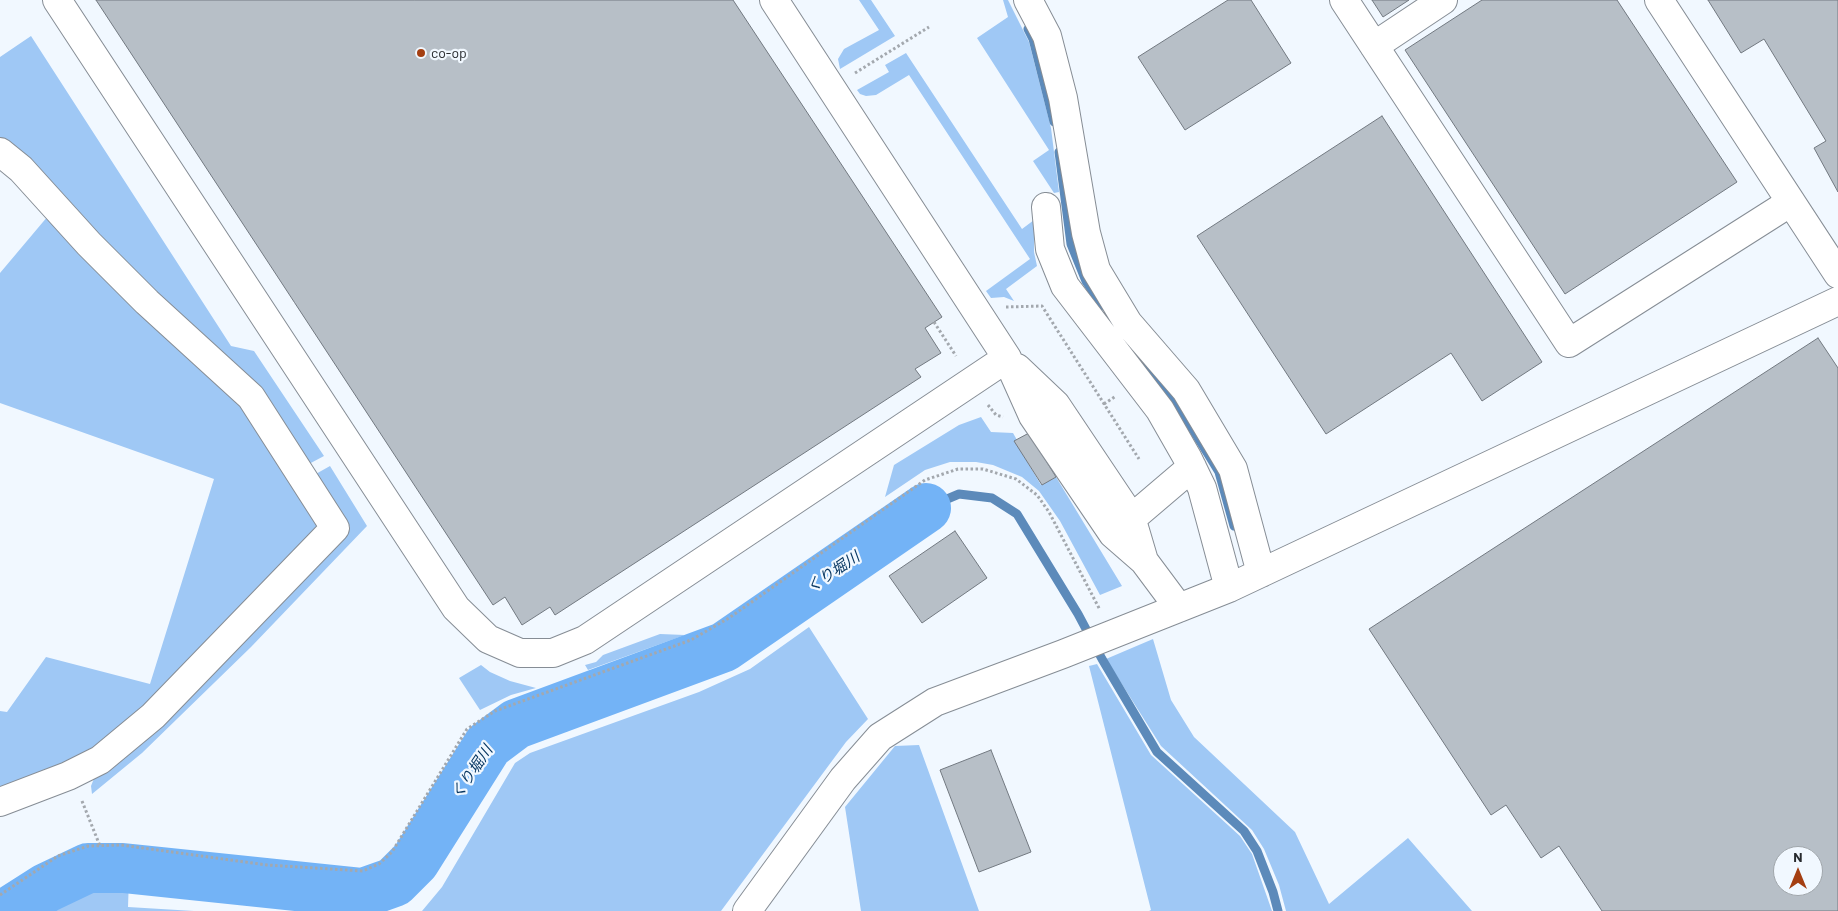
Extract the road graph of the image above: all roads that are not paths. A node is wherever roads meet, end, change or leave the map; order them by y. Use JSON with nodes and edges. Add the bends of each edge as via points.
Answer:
{"nodes":[{"id":1,"x":57,"y":0,"type":"edge"},
{"id":2,"x":774,"y":0,"type":"edge"},
{"id":3,"x":1028,"y":0,"type":"edge"},
{"id":4,"x":1344,"y":0,"type":"edge"},
{"id":5,"x":1443,"y":0,"type":"edge"},
{"id":6,"x":1659,"y":0,"type":"edge"},
{"id":7,"x":1374,"y":46,"type":"junction"},
{"id":8,"x":0,"y":152,"type":"edge"},
{"id":9,"x":1791,"y":202,"type":"junction"},
{"id":10,"x":1046,"y":207,"type":"dead end"},
{"id":11,"x":1838,"y":274,"type":"edge"},
{"id":12,"x":1838,"y":301,"type":"edge"},
{"id":13,"x":1007,"y":358,"type":"junction"},
{"id":14,"x":1192,"y":467,"type":"junction"},
{"id":15,"x":1122,"y":526,"type":"junction"},
{"id":16,"x":1260,"y":574,"type":"junction"},
{"id":17,"x":1229,"y":588,"type":"junction"},
{"id":18,"x":1179,"y":608,"type":"junction"},
{"id":19,"x":0,"y":802,"type":"edge"},
{"id":20,"x":747,"y":911,"type":"edge"}],
"edges":[{"from":1,"to":13,"type":"street","via":[[456,608],[488,639],[520,653],[553,653],[585,640]]},
{"from":2,"to":13,"type":"street"},
{"from":3,"to":16,"type":"street","via":[[1047,36],[1063,98],[1086,233],[1096,270],[1128,323],[1186,390],[1233,469]]},
{"from":4,"to":7,"type":"street"},
{"from":5,"to":7,"type":"street"},
{"from":6,"to":9,"type":"street"},
{"from":7,"to":9,"type":"street","via":[[1569,343]]},
{"from":8,"to":19,"type":"street","via":[[21,169],[147,302],[251,396],[335,528],[152,716],[100,760]]},
{"from":9,"to":11,"type":"street"},
{"from":10,"to":14,"type":"street","via":[[1050,249],[1065,286],[1160,410]]},
{"from":12,"to":16,"type":"street"},
{"from":13,"to":15,"type":"street","via":[[1056,405]]},
{"from":14,"to":15,"type":"street"},
{"from":14,"to":17,"type":"street","via":[[1202,488]]},
{"from":15,"to":18,"type":"street"},
{"from":16,"to":17,"type":"street"},
{"from":17,"to":18,"type":"street"},
{"from":18,"to":20,"type":"street","via":[[936,702],[880,736],[843,779]]}]}
